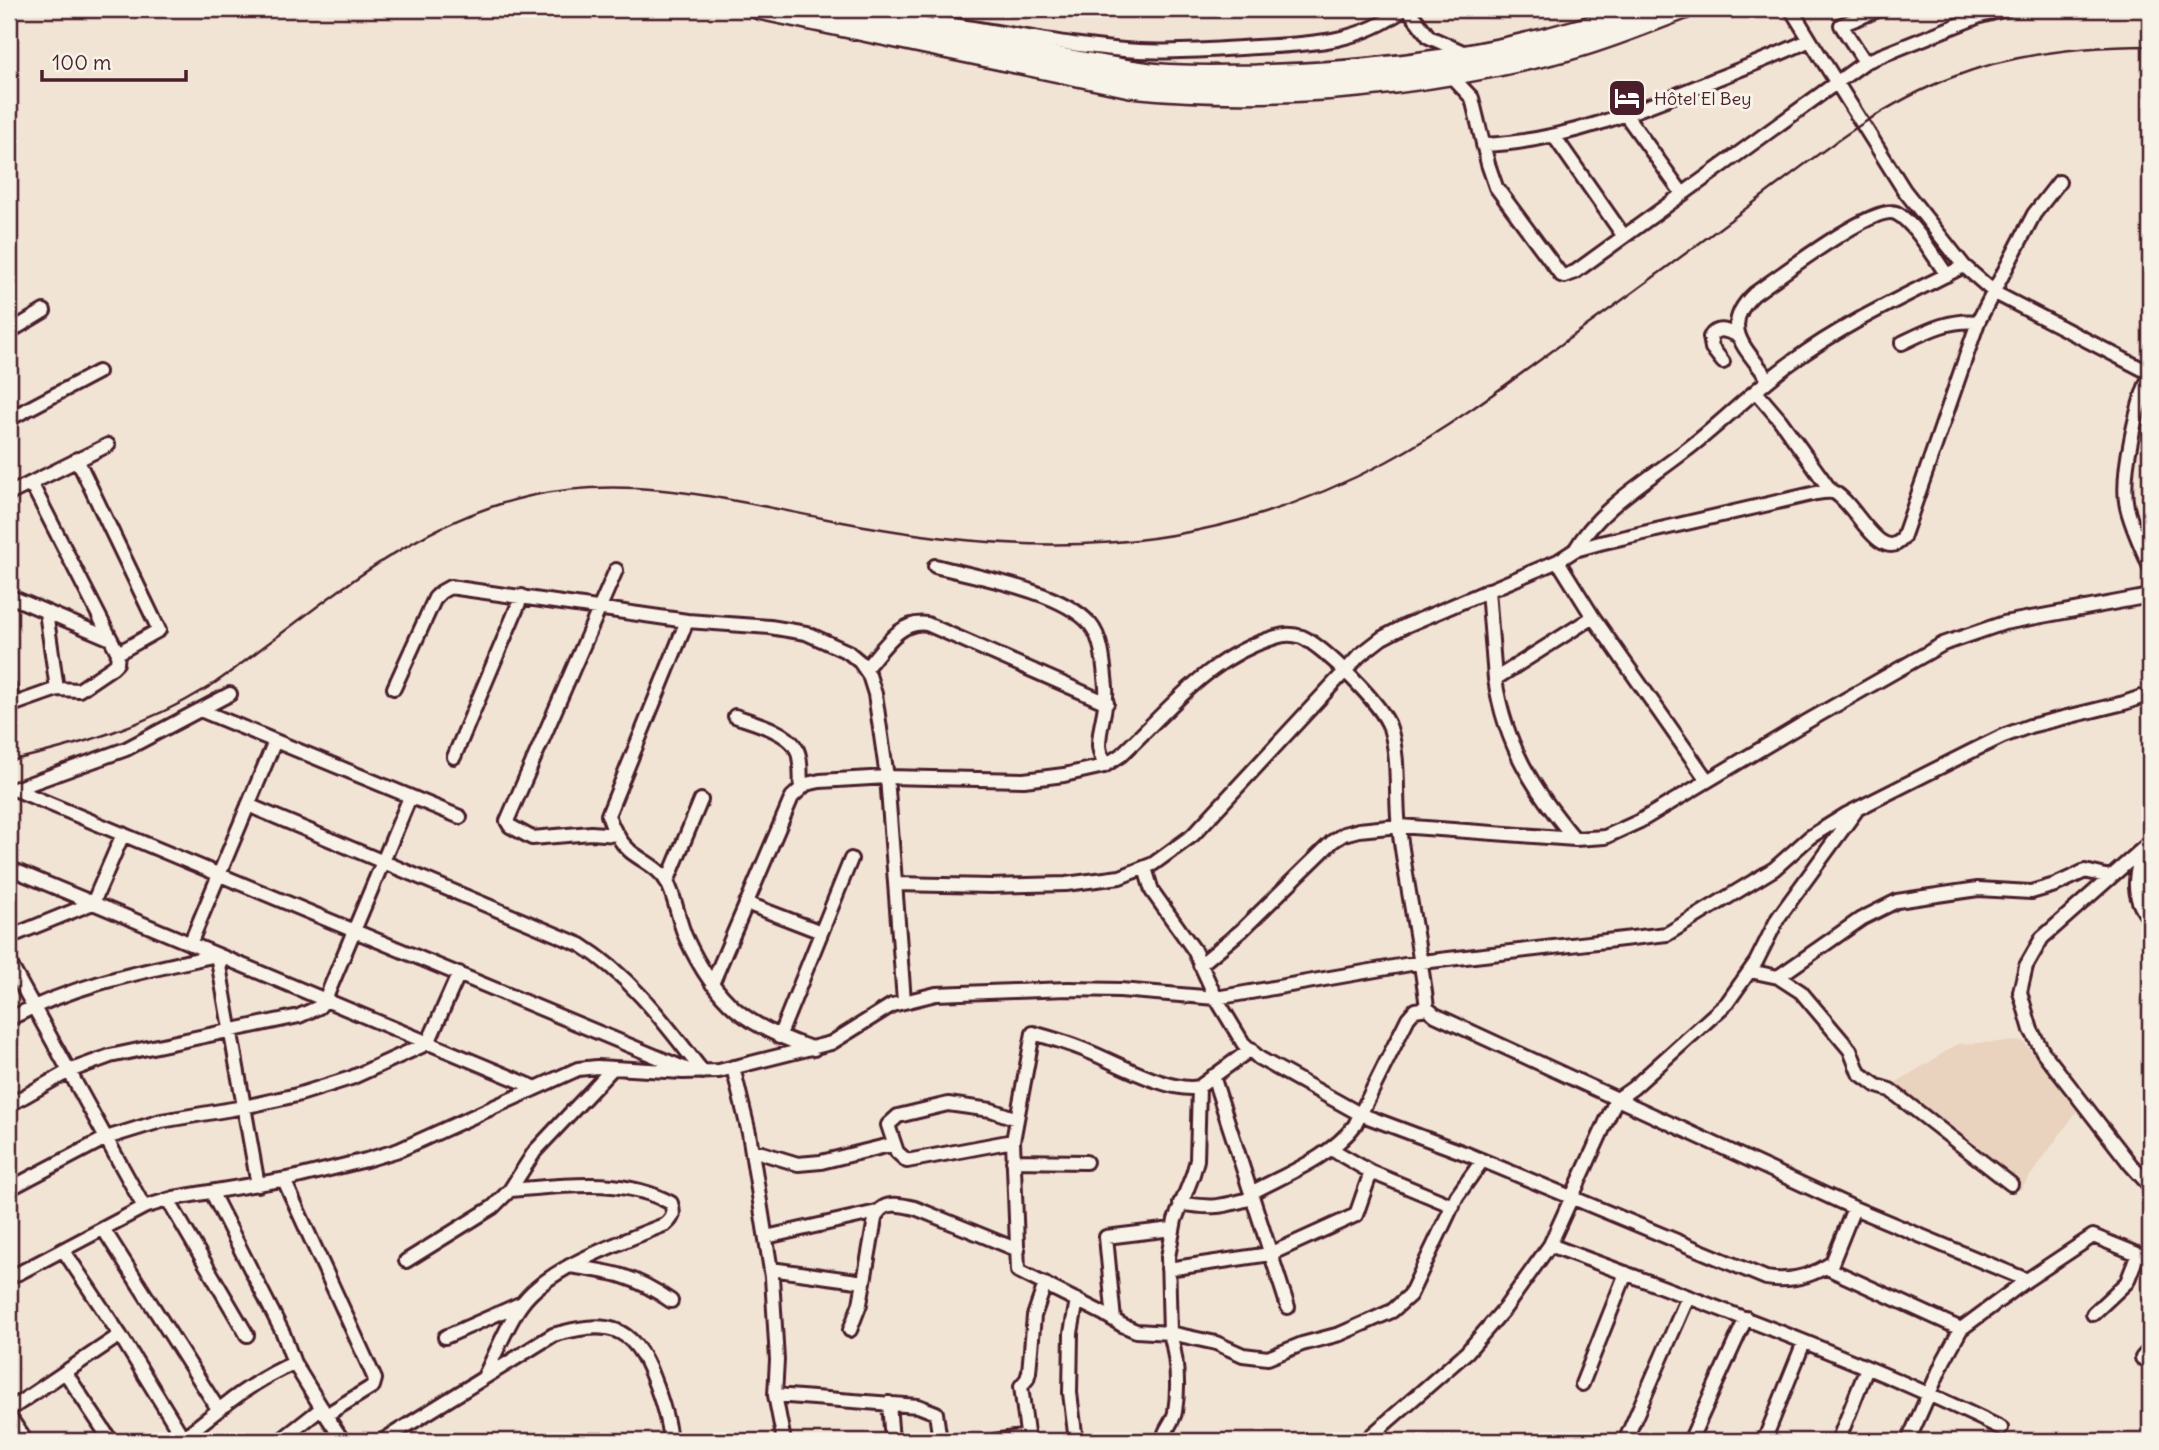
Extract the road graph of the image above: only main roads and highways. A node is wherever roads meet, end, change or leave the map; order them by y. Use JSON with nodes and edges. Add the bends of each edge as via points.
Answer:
{"nodes":[{"id":1,"x":760,"y":9,"type":"edge"},
{"id":2,"x":838,"y":9,"type":"edge"},
{"id":3,"x":1642,"y":9,"type":"edge"},
{"id":4,"x":1684,"y":9,"type":"edge"}],
"edges":[{"from":1,"to":4,"type":"highway","via":[[1064,74],[1180,92],[1366,86],[1450,75],[1571,49]]},
{"from":2,"to":3,"type":"highway","via":[[1153,74],[1227,75],[1353,71],[1469,55],[1581,30]]}]}
